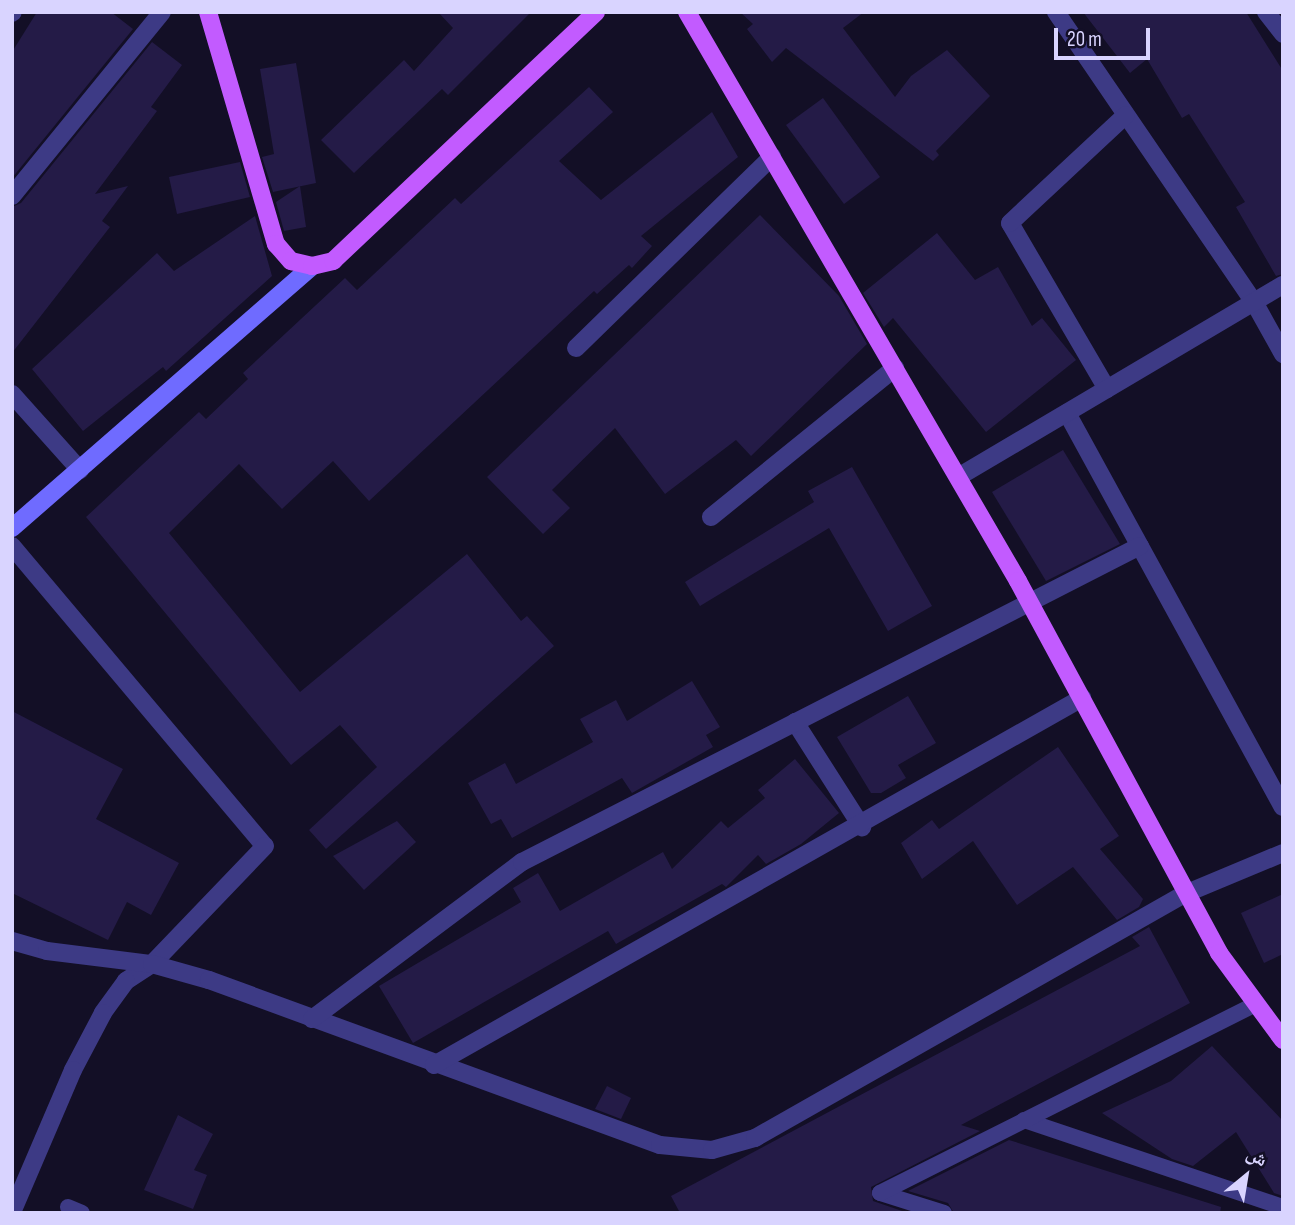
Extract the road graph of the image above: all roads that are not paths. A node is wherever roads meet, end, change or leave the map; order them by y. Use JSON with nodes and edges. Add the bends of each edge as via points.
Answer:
{"nodes":[{"id":1,"x":162,"y":12,"type":"edge"},
{"id":2,"x":208,"y":12,"type":"edge"},
{"id":3,"x":596,"y":12,"type":"edge"},
{"id":4,"x":687,"y":12,"type":"edge"},
{"id":5,"x":1266,"y":12,"type":"edge"},
{"id":6,"x":1057,"y":13,"type":"edge"},
{"id":7,"x":1283,"y":34,"type":"edge"},
{"id":8,"x":1126,"y":115,"type":"junction"},
{"id":9,"x":772,"y":158,"type":"junction"},
{"id":10,"x":12,"y":196,"type":"edge"},
{"id":11,"x":312,"y":266,"type":"junction"},
{"id":12,"x":1283,"y":285,"type":"edge"},
{"id":13,"x":1254,"y":302,"type":"junction"},
{"id":14,"x":576,"y":348,"type":"dead end"},
{"id":15,"x":1283,"y":354,"type":"edge"},
{"id":16,"x":895,"y":368,"type":"junction"},
{"id":17,"x":1107,"y":389,"type":"junction"},
{"id":18,"x":12,"y":394,"type":"edge"},
{"id":19,"x":1067,"y":412,"type":"junction"},
{"id":20,"x":80,"y":470,"type":"junction"},
{"id":21,"x":958,"y":477,"type":"junction"},
{"id":22,"x":710,"y":517,"type":"dead end"},
{"id":23,"x":12,"y":528,"type":"edge"},
{"id":24,"x":1140,"y":545,"type":"junction"},
{"id":25,"x":12,"y":546,"type":"edge"},
{"id":26,"x":1029,"y":602,"type":"junction"},
{"id":27,"x":1082,"y":698,"type":"junction"},
{"id":28,"x":795,"y":722,"type":"junction"},
{"id":29,"x":1283,"y":807,"type":"edge"},
{"id":30,"x":862,"y":827,"type":"junction"},
{"id":31,"x":1283,"y":853,"type":"edge"},
{"id":32,"x":1187,"y":893,"type":"junction"},
{"id":33,"x":12,"y":941,"type":"edge"},
{"id":34,"x":152,"y":964,"type":"junction"},
{"id":35,"x":1256,"y":1004,"type":"junction"},
{"id":36,"x":312,"y":1020,"type":"junction"},
{"id":37,"x":1283,"y":1040,"type":"edge"},
{"id":38,"x":434,"y":1065,"type":"junction"},
{"id":39,"x":1024,"y":1120,"type":"junction"},
{"id":40,"x":1283,"y":1208,"type":"edge"},
{"id":41,"x":12,"y":1212,"type":"edge"},
{"id":42,"x":944,"y":1213,"type":"edge"}],
"edges":[{"from":1,"to":10,"type":"street"},
{"from":2,"to":11,"type":"main road","via":[[276,244],[291,261]]},
{"from":3,"to":11,"type":"main road","via":[[333,261]]},
{"from":4,"to":9,"type":"main road"},
{"from":5,"to":7,"type":"street"},
{"from":6,"to":8,"type":"street"},
{"from":8,"to":13,"type":"street"},
{"from":8,"to":17,"type":"street","via":[[1010,223]]},
{"from":9,"to":14,"type":"street"},
{"from":9,"to":16,"type":"main road"},
{"from":11,"to":20,"type":"street"},
{"from":12,"to":13,"type":"street"},
{"from":13,"to":15,"type":"street"},
{"from":13,"to":17,"type":"street"},
{"from":16,"to":21,"type":"main road"},
{"from":16,"to":22,"type":"street"},
{"from":17,"to":19,"type":"street"},
{"from":18,"to":20,"type":"street"},
{"from":19,"to":21,"type":"street"},
{"from":19,"to":24,"type":"street"},
{"from":20,"to":23,"type":"street"},
{"from":21,"to":26,"type":"main road"},
{"from":24,"to":26,"type":"street"},
{"from":24,"to":29,"type":"street"},
{"from":25,"to":34,"type":"street","via":[[265,846]]},
{"from":26,"to":27,"type":"main road"},
{"from":26,"to":28,"type":"street"},
{"from":27,"to":30,"type":"street"},
{"from":27,"to":32,"type":"main road"},
{"from":28,"to":30,"type":"street"},
{"from":28,"to":36,"type":"street","via":[[522,862]]},
{"from":30,"to":38,"type":"street"},
{"from":31,"to":32,"type":"street"},
{"from":32,"to":35,"type":"main road","via":[[1219,953]]},
{"from":32,"to":38,"type":"street","via":[[755,1138],[712,1150],[660,1145]]},
{"from":33,"to":34,"type":"street","via":[[47,951]]},
{"from":34,"to":36,"type":"street","via":[[209,980]]},
{"from":34,"to":41,"type":"street","via":[[127,981],[103,1013],[73,1070]]},
{"from":35,"to":37,"type":"main road"},
{"from":35,"to":39,"type":"lane"},
{"from":36,"to":38,"type":"street"},
{"from":39,"to":40,"type":"lane"},
{"from":39,"to":42,"type":"lane","via":[[880,1193]]}]}
